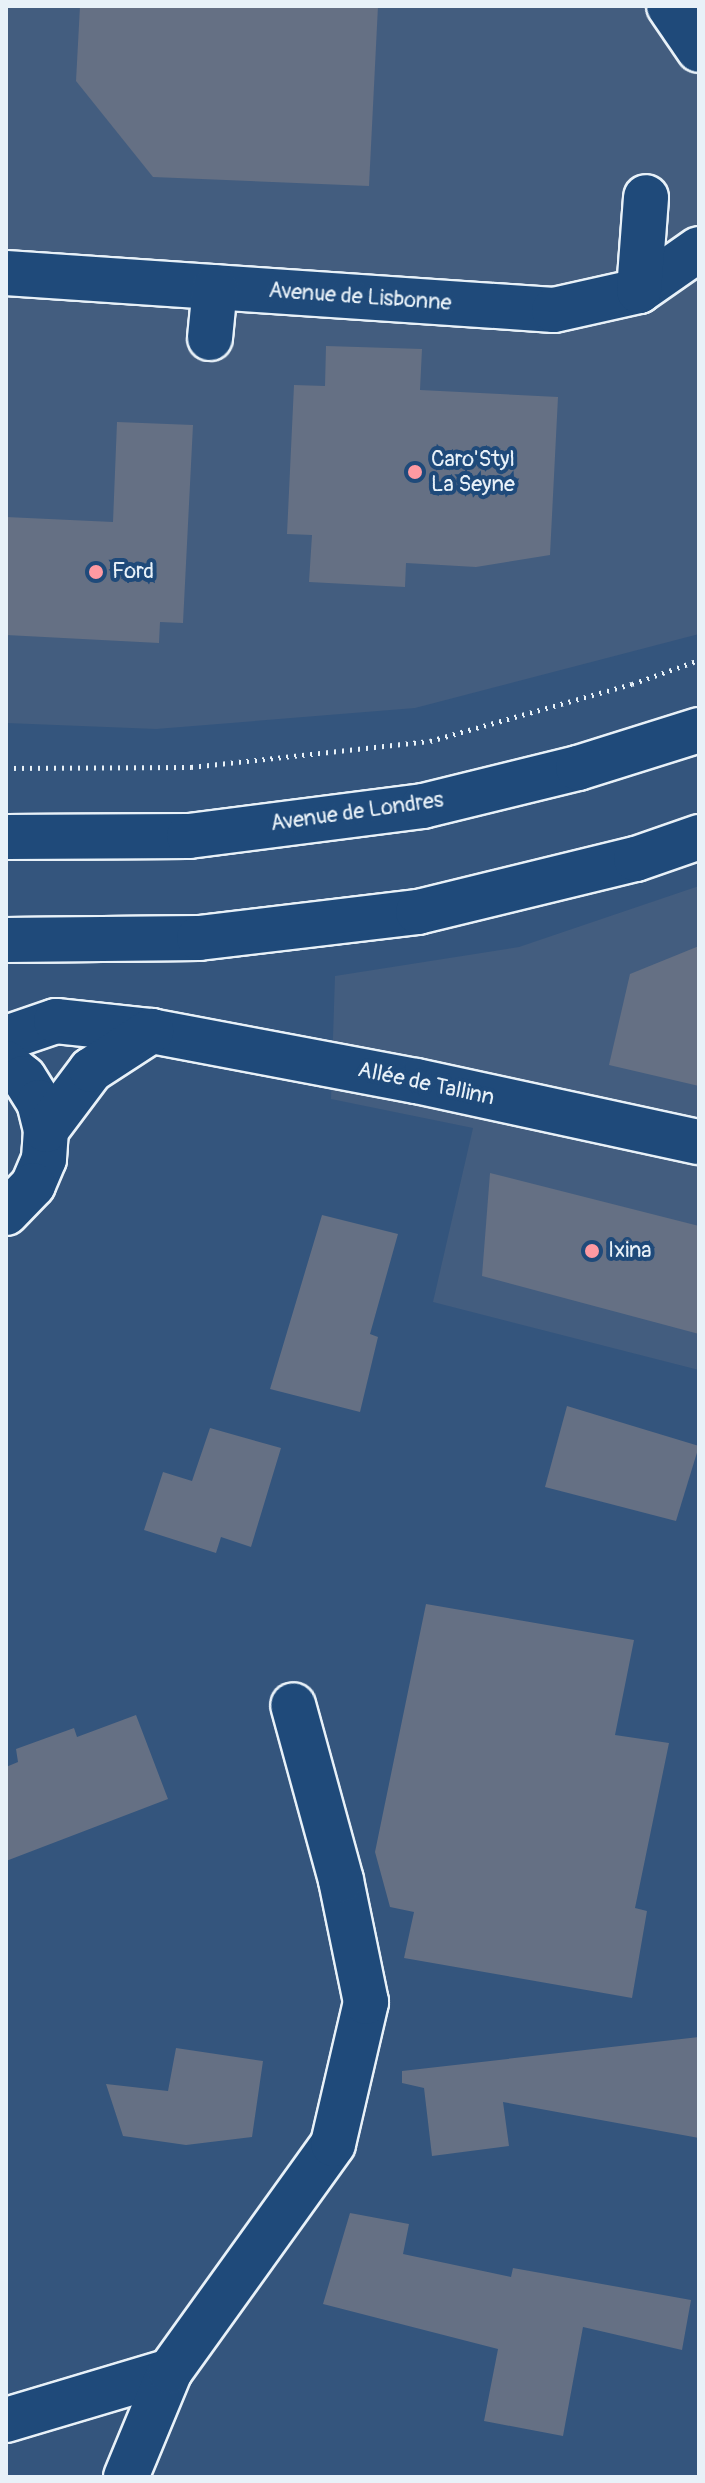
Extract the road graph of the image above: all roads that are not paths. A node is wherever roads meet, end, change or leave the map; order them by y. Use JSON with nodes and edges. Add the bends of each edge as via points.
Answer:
{"nodes":[{"id":1,"x":669,"y":6,"type":"edge"},
{"id":2,"x":699,"y":50,"type":"edge"},
{"id":3,"x":646,"y":197,"type":"dead end"},
{"id":4,"x":699,"y":249,"type":"edge"},
{"id":5,"x":6,"y":273,"type":"edge"},
{"id":6,"x":215,"y":287,"type":"junction"},
{"id":7,"x":639,"y":291,"type":"junction"},
{"id":8,"x":210,"y":338,"type":"dead end"},
{"id":9,"x":699,"y":730,"type":"edge"},
{"id":10,"x":6,"y":837,"type":"edge"},
{"id":11,"x":699,"y":837,"type":"edge"},
{"id":12,"x":6,"y":940,"type":"edge"},
{"id":13,"x":151,"y":1031,"type":"junction"},
{"id":14,"x":6,"y":1038,"type":"edge"},
{"id":15,"x":6,"y":1063,"type":"edge"},
{"id":16,"x":46,"y":1130,"type":"junction"},
{"id":17,"x":699,"y":1142,"type":"edge"},
{"id":18,"x":6,"y":1213,"type":"edge"},
{"id":19,"x":293,"y":1705,"type":"dead end"},
{"id":20,"x":170,"y":2371,"type":"junction"},
{"id":21,"x":6,"y":2420,"type":"edge"},
{"id":22,"x":126,"y":2477,"type":"edge"}],
"edges":[{"from":1,"to":2,"type":"main road"},
{"from":3,"to":7,"type":"main road"},
{"from":4,"to":7,"type":"main road","name":"Avenue de Lisbonne"},
{"from":5,"to":6,"type":"main road","name":"Avenue de Lisbonne"},
{"from":6,"to":7,"type":"main road","name":"Avenue de Lisbonne","via":[[554,310]]},
{"from":6,"to":8,"type":"main road"},
{"from":9,"to":10,"type":"main road","name":"Avenue de Londres","via":[[578,768],[423,806],[189,836]]},
{"from":11,"to":12,"type":"main road","via":[[636,859],[418,912],[199,938]]},
{"from":13,"to":14,"type":"main road","name":"Allée de Tallinn","via":[[56,1021]]},
{"from":13,"to":16,"type":"main road","via":[[91,1070]]},
{"from":13,"to":17,"type":"main road","name":"Allée de Tallinn"},
{"from":15,"to":16,"type":"main road","via":[[24,1078],[39,1102]]},
{"from":16,"to":18,"type":"main road","via":[[44,1159],[33,1185]]},
{"from":19,"to":20,"type":"main road","via":[[341,1880],[366,2002],[333,2144]]},
{"from":20,"to":21,"type":"main road"},
{"from":20,"to":22,"type":"main road"}]}
